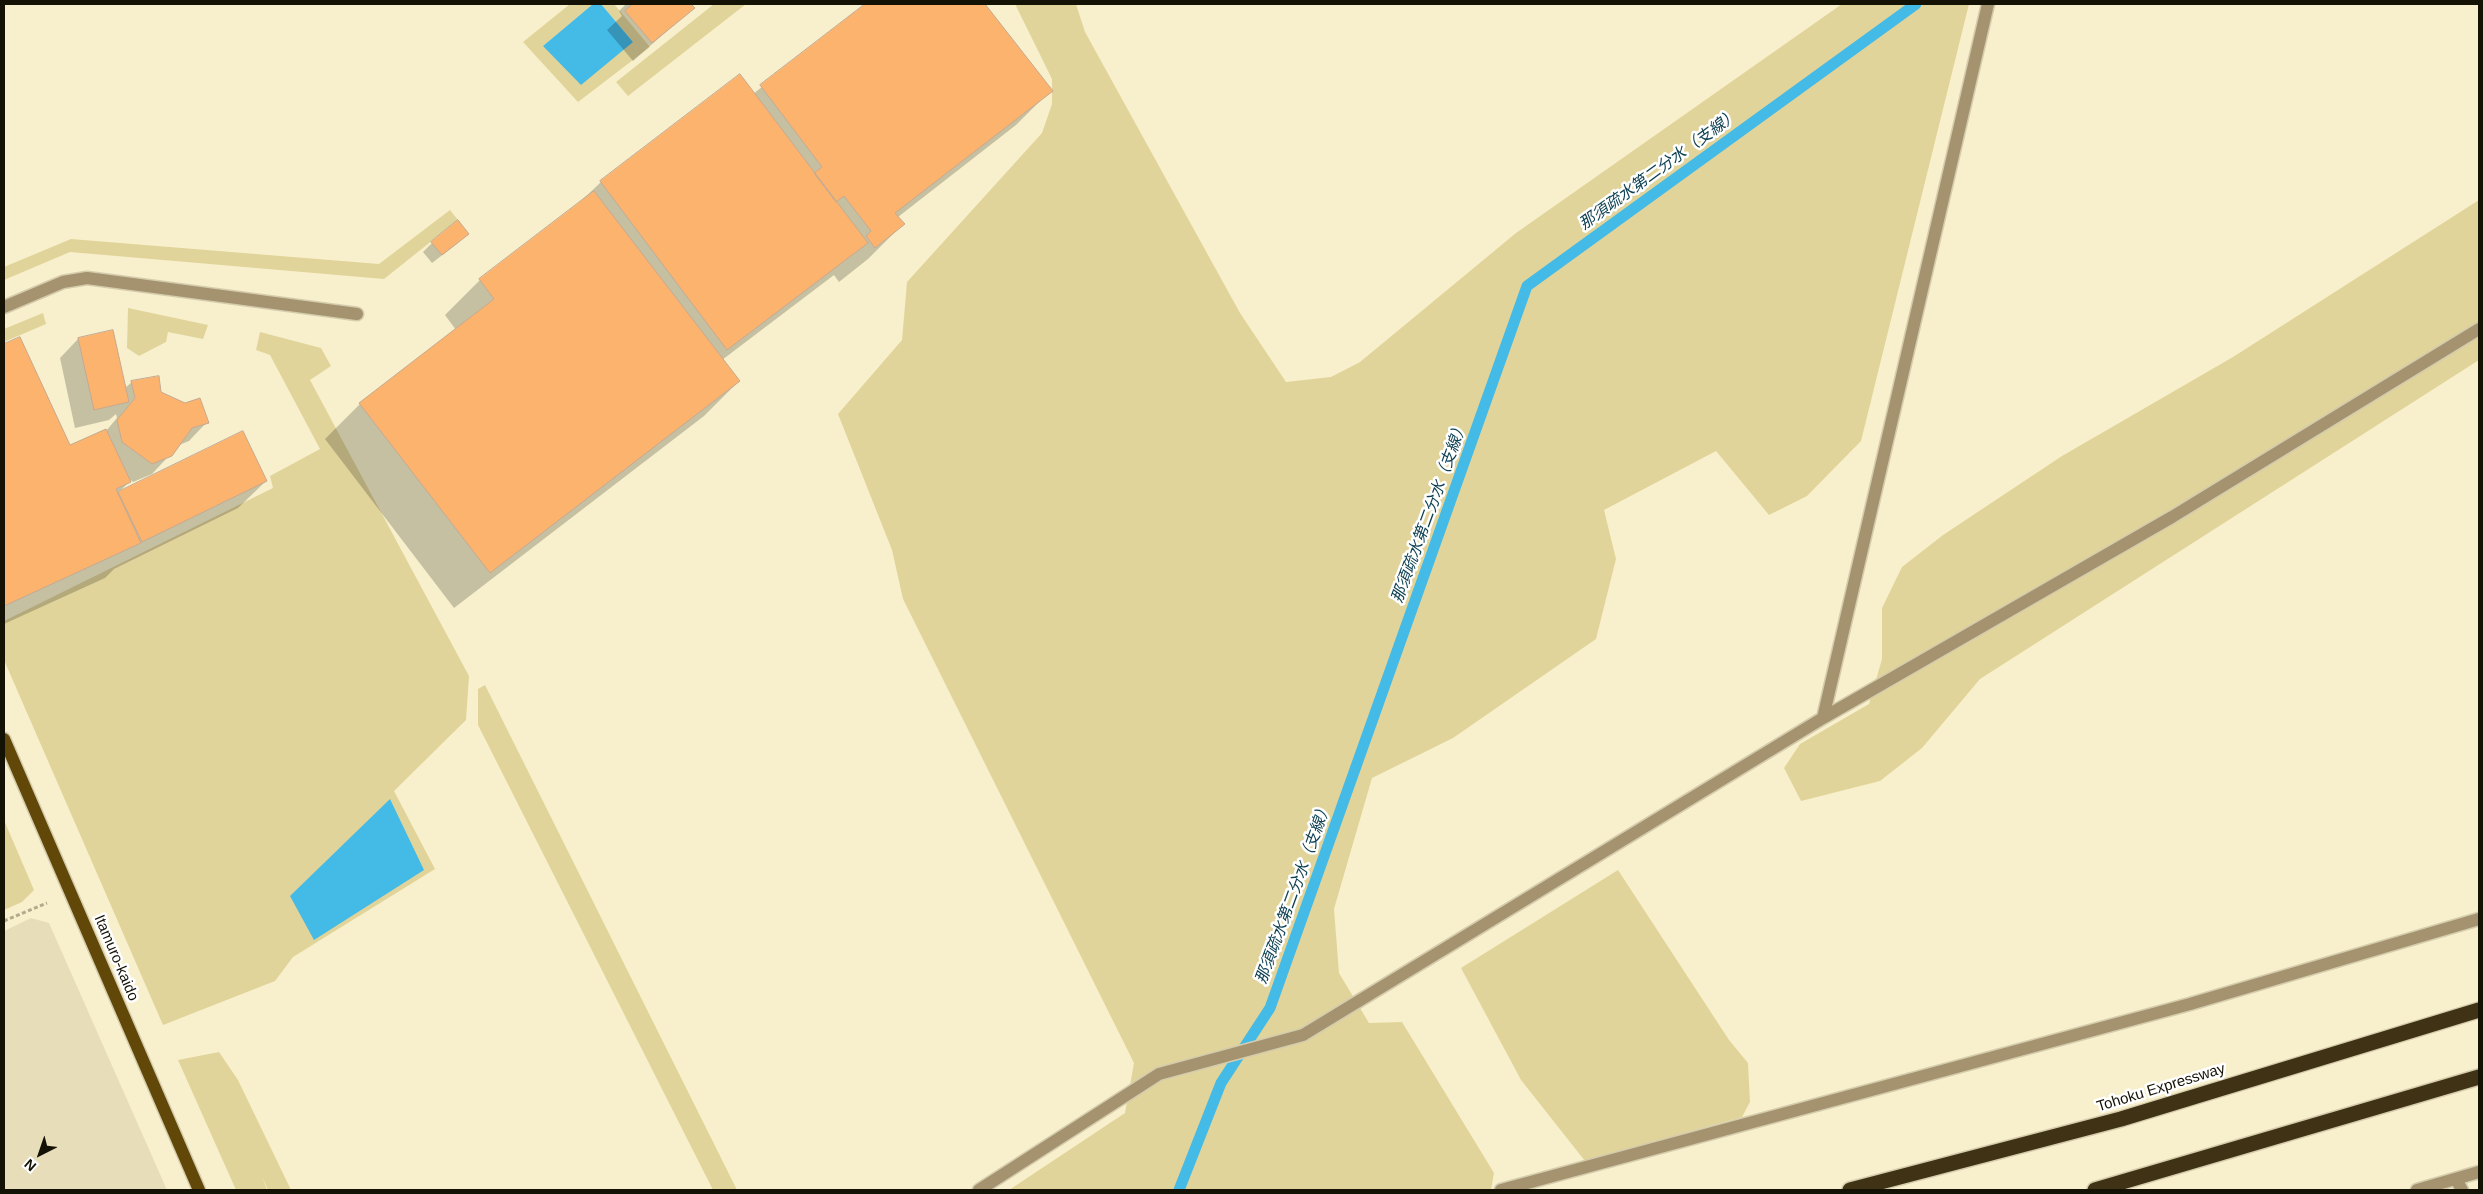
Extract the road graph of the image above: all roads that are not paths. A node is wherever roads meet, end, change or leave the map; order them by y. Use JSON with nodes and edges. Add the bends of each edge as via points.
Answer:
{"nodes":[{"id":1,"x":1988,"y":4,"type":"edge"},
{"id":2,"x":4,"y":307,"type":"edge"},
{"id":3,"x":357,"y":314,"type":"dead end"},
{"id":4,"x":2479,"y":329,"type":"edge"},
{"id":5,"x":1823,"y":718,"type":"junction"},
{"id":6,"x":4,"y":739,"type":"edge"},
{"id":7,"x":2479,"y":919,"type":"edge"},
{"id":8,"x":2479,"y":1010,"type":"edge"},
{"id":9,"x":2479,"y":1077,"type":"edge"},
{"id":10,"x":2479,"y":1172,"type":"edge"},
{"id":11,"x":2459,"y":1185,"type":"edge"},
{"id":12,"x":199,"y":1190,"type":"edge"},
{"id":13,"x":979,"y":1190,"type":"edge"},
{"id":14,"x":1501,"y":1190,"type":"edge"},
{"id":15,"x":1850,"y":1190,"type":"edge"},
{"id":16,"x":2096,"y":1190,"type":"edge"},
{"id":17,"x":2416,"y":1190,"type":"edge"}],
"edges":[{"from":1,"to":5,"type":"street"},
{"from":2,"to":3,"type":"street","via":[[63,282],[87,278]]},
{"from":4,"to":5,"type":"street","via":[[2172,517]]},
{"from":5,"to":13,"type":"street","via":[[1303,1035],[1160,1074]]},
{"from":6,"to":12,"type":"main road","name":"Itamuro-kaido"},
{"from":7,"to":14,"type":"street","via":[[2190,1004]]},
{"from":8,"to":15,"type":"highway","name":"Tohoku Expressway","via":[[2121,1119]]},
{"from":9,"to":16,"type":"highway"},
{"from":10,"to":11,"type":"street"},
{"from":11,"to":17,"type":"street"}]}
